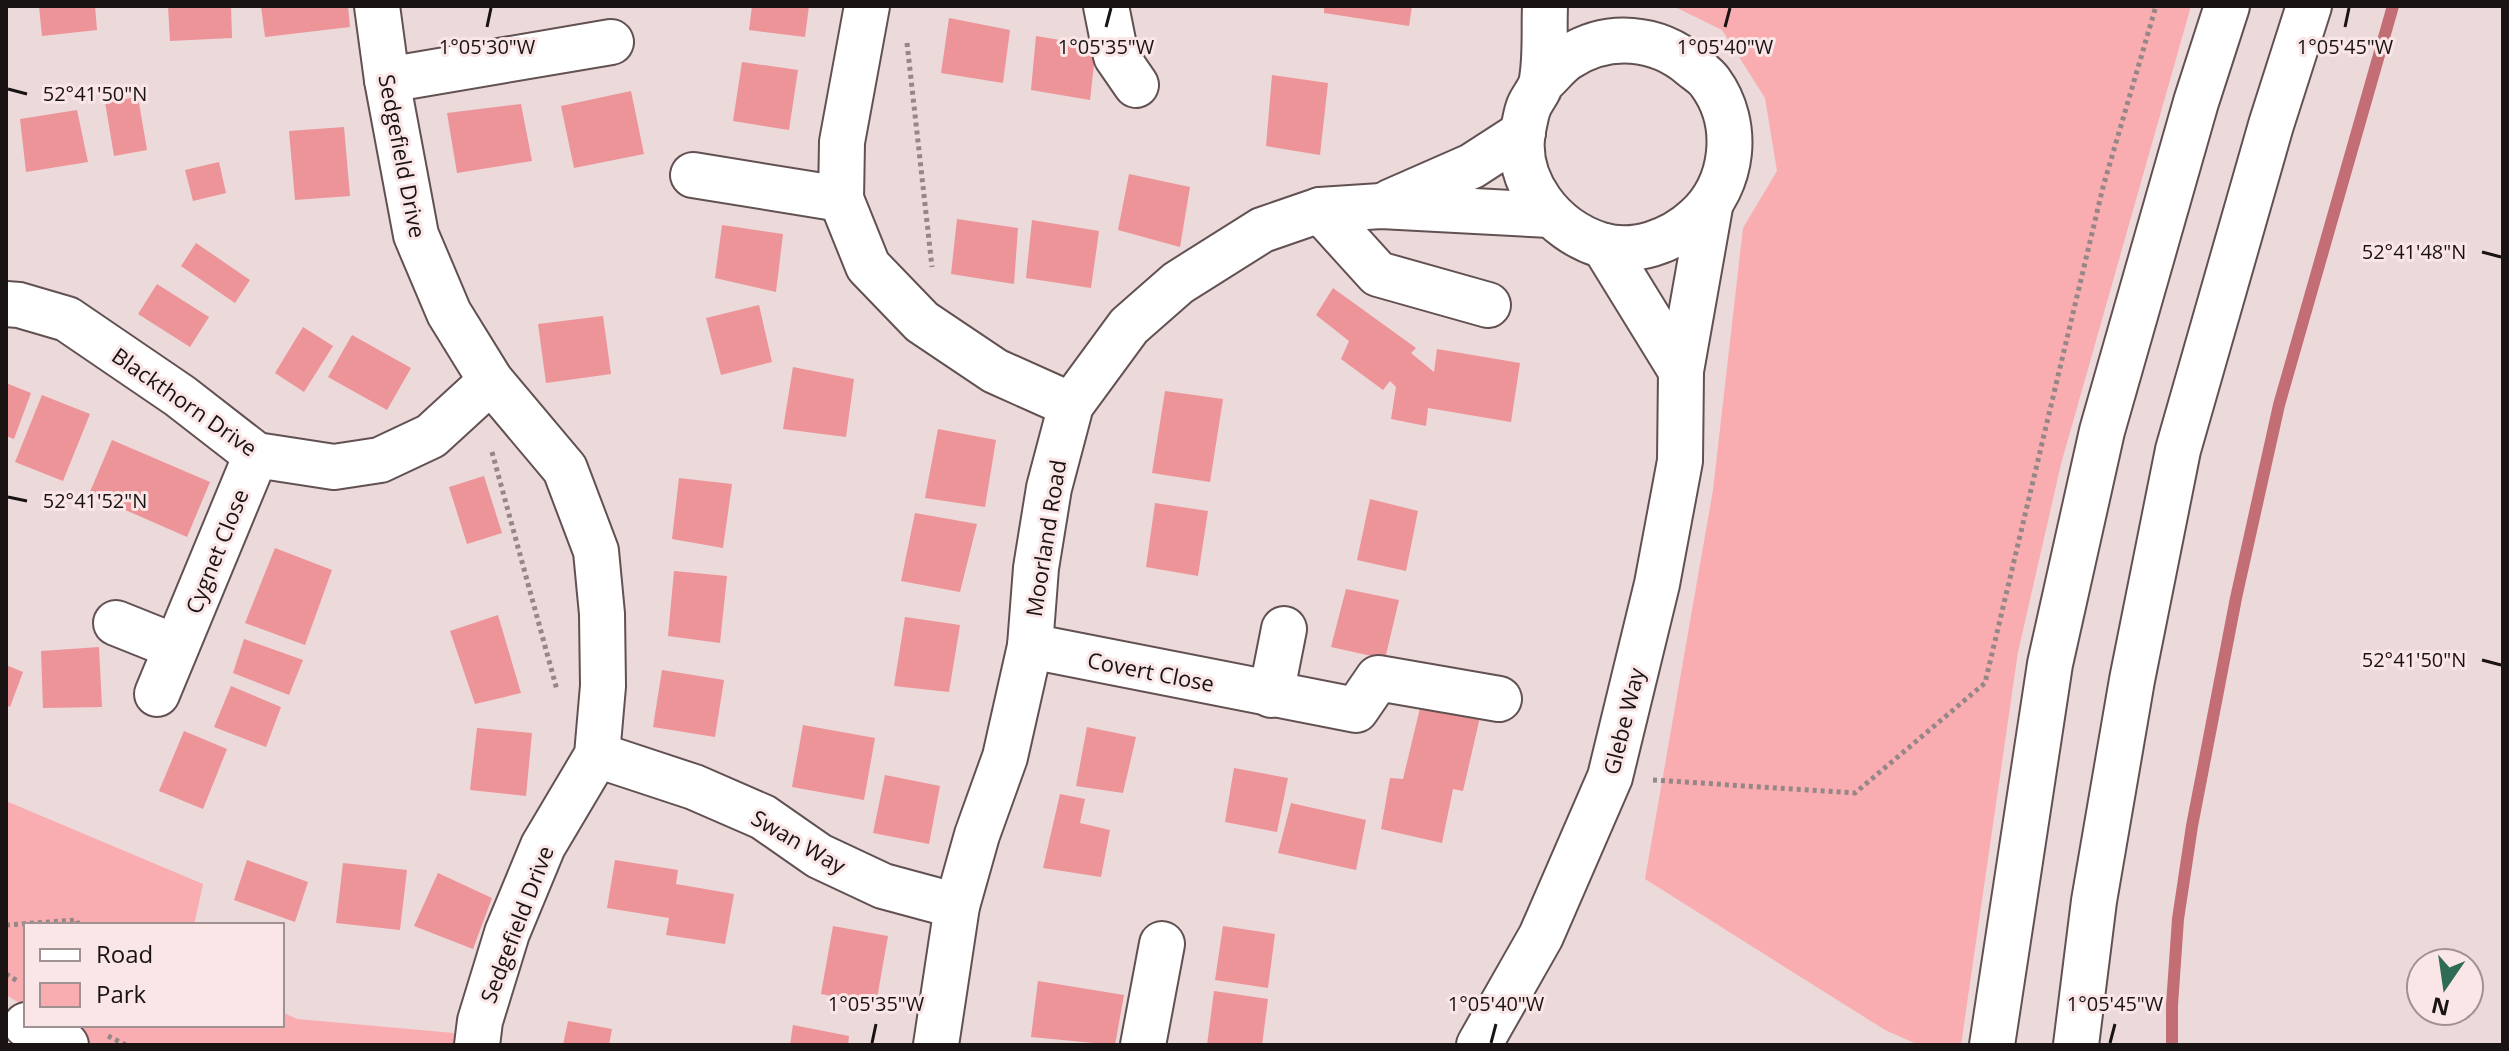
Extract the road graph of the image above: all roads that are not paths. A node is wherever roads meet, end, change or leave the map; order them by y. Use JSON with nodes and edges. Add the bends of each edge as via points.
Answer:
{"nodes":[{"id":1,"x":377,"y":6,"type":"edge"},
{"id":2,"x":867,"y":6,"type":"edge"},
{"id":3,"x":1106,"y":6,"type":"edge"},
{"id":4,"x":1545,"y":6,"type":"edge"},
{"id":5,"x":1607,"y":6,"type":"edge"},
{"id":6,"x":2227,"y":6,"type":"edge"},
{"id":7,"x":2309,"y":6,"type":"edge"},
{"id":8,"x":1633,"y":39,"type":"junction"},
{"id":9,"x":611,"y":42,"type":"dead end"},
{"id":10,"x":387,"y":80,"type":"junction"},
{"id":11,"x":1542,"y":82,"type":"junction"},
{"id":12,"x":1136,"y":85,"type":"dead end"},
{"id":13,"x":1523,"y":133,"type":"junction"},
{"id":14,"x":693,"y":175,"type":"dead end"},
{"id":15,"x":841,"y":199,"type":"junction"},
{"id":16,"x":1381,"y":206,"type":"junction"},
{"id":17,"x":1710,"y":207,"type":"junction"},
{"id":18,"x":1320,"y":210,"type":"junction"},
{"id":19,"x":1550,"y":215,"type":"junction"},
{"id":20,"x":1604,"y":246,"type":"junction"},
{"id":21,"x":6,"y":304,"type":"edge"},
{"id":22,"x":1488,"y":305,"type":"dead end"},
{"id":23,"x":1681,"y":371,"type":"junction"},
{"id":24,"x":480,"y":390,"type":"junction"},
{"id":25,"x":1071,"y":405,"type":"junction"},
{"id":26,"x":256,"y":455,"type":"junction"},
{"id":27,"x":116,"y":623,"type":"dead end"},
{"id":28,"x":1284,"y":629,"type":"dead end"},
{"id":29,"x":1030,"y":646,"type":"junction"},
{"id":30,"x":176,"y":647,"type":"junction"},
{"id":31,"x":157,"y":694,"type":"dead end"},
{"id":32,"x":1271,"y":695,"type":"junction"},
{"id":33,"x":1499,"y":699,"type":"dead end"},
{"id":34,"x":597,"y":755,"type":"junction"},
{"id":35,"x":957,"y":906,"type":"junction"},
{"id":36,"x":1162,"y":944,"type":"dead end"},
{"id":37,"x":6,"y":1015,"type":"edge"},
{"id":38,"x":24,"y":1024,"type":"edge"},
{"id":39,"x":30,"y":1027,"type":"edge"},
{"id":40,"x":66,"y":1045,"type":"edge"},
{"id":41,"x":477,"y":1045,"type":"edge"},
{"id":42,"x":936,"y":1045,"type":"edge"},
{"id":43,"x":1143,"y":1045,"type":"edge"},
{"id":44,"x":1479,"y":1045,"type":"edge"},
{"id":45,"x":1992,"y":1045,"type":"edge"},
{"id":46,"x":2076,"y":1045,"type":"edge"}],
"edges":[{"from":1,"to":10,"type":"main road","name":"Sedgefield Drive"},
{"from":2,"to":15,"type":"main road","via":[[842,142]]},
{"from":3,"to":12,"type":"main road","via":[[1116,56]]},
{"from":4,"to":11,"type":"main road"},
{"from":5,"to":8,"type":"main road"},
{"from":6,"to":45,"type":"main road","via":[[2098,447],[2050,664]]},
{"from":7,"to":46,"type":"main road","via":[[2178,450],[2094,901]]},
{"from":8,"to":11,"type":"main road","via":[[1588,48],[1567,58]]},
{"from":8,"to":17,"type":"main road","via":[[1676,52],[1710,81],[1723,108],[1729,122],[1729,166]]},
{"from":9,"to":10,"type":"main road"},
{"from":10,"to":24,"type":"main road","name":"Sedgefield Drive","via":[[416,235]]},
{"from":11,"to":13,"type":"main road"},
{"from":13,"to":16,"type":"main road","name":"Moorland Road","via":[[1472,166]]},
{"from":13,"to":19,"type":"main road","via":[[1524,163],[1533,191]]},
{"from":14,"to":15,"type":"main road"},
{"from":15,"to":25,"type":"main road","via":[[868,266],[922,322],[995,371]]},
{"from":16,"to":18,"type":"main road","name":"Moorland Road"},
{"from":16,"to":19,"type":"main road","name":"Moorland Road"},
{"from":17,"to":20,"type":"main road","via":[[1681,233],[1644,247]]},
{"from":17,"to":23,"type":"main road","name":"Glebe Way"},
{"from":18,"to":22,"type":"main road","via":[[1378,274]]},
{"from":18,"to":25,"type":"main road","name":"Moorland Road","via":[[1262,230],[1178,283],[1129,326]]},
{"from":19,"to":20,"type":"main road","via":[[1575,235]]},
{"from":20,"to":23,"type":"main road"},
{"from":21,"to":26,"type":"main road","name":"Blackthorn Drive","via":[[67,319]]},
{"from":23,"to":44,"type":"main road","name":"Glebe Way","via":[[1680,461],[1657,584],[1610,777],[1541,936]]},
{"from":24,"to":26,"type":"main road","name":"Blackthorn Drive","via":[[431,436],[380,460],[334,467]]},
{"from":24,"to":34,"type":"main road","name":"Sedgefield Drive","via":[[565,469],[596,551],[603,686]]},
{"from":25,"to":29,"type":"main road","name":"Moorland Road","via":[[1049,488]]},
{"from":26,"to":30,"type":"main road","name":"Cygnet Close"},
{"from":27,"to":30,"type":"main road"},
{"from":28,"to":32,"type":"main road"},
{"from":29,"to":32,"type":"main road","name":"Covert Close"},
{"from":29,"to":35,"type":"main road","name":"Moorland Road","via":[[1005,757]]},
{"from":30,"to":31,"type":"main road","name":"Cygnet Close"},
{"from":32,"to":33,"type":"main road","name":"Covert Close","via":[[1356,710],[1378,678]]},
{"from":34,"to":35,"type":"main road","name":"Swan Way","via":[[763,817],[819,856],[883,886]]},
{"from":34,"to":41,"type":"main road","name":"Sedgefield Drive","via":[[543,846],[525,889],[490,985]]},
{"from":35,"to":42,"type":"main road","name":"Moorland Road"},
{"from":36,"to":43,"type":"main road"},
{"from":37,"to":38,"type":"main road"},
{"from":39,"to":40,"type":"main road"}]}
